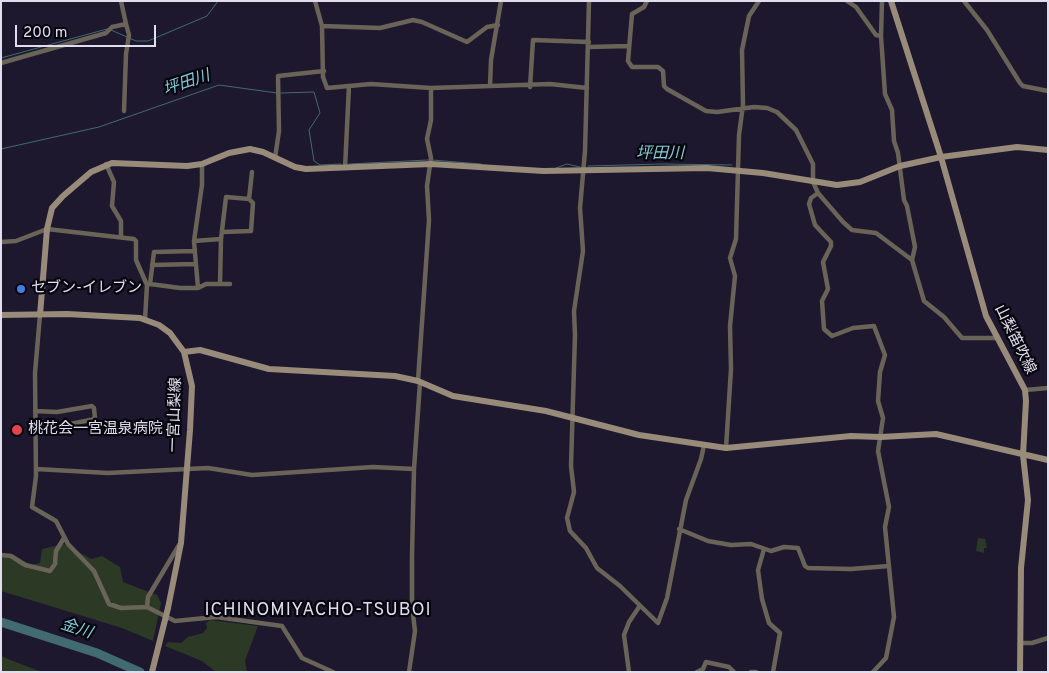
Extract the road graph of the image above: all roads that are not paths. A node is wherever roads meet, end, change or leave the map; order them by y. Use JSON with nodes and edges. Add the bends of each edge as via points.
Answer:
{"nodes":[{"id":1,"x":121,"y":1,"type":"edge"},
{"id":2,"x":315,"y":1,"type":"edge"},
{"id":3,"x":501,"y":1,"type":"edge"},
{"id":4,"x":589,"y":1,"type":"edge"},
{"id":5,"x":647,"y":1,"type":"edge"},
{"id":6,"x":759,"y":1,"type":"edge"},
{"id":7,"x":847,"y":1,"type":"edge"},
{"id":8,"x":882,"y":1,"type":"edge"},
{"id":9,"x":891,"y":1,"type":"edge"},
{"id":10,"x":964,"y":1,"type":"edge"},
{"id":11,"x":126,"y":24,"type":"junction"},
{"id":12,"x":498,"y":25,"type":"junction"},
{"id":13,"x":322,"y":26,"type":"junction"},
{"id":14,"x":881,"y":36,"type":"junction"},
{"id":15,"x":588,"y":44,"type":"junction"},
{"id":16,"x":629,"y":46,"type":"junction"},
{"id":17,"x":1,"y":63,"type":"edge"},
{"id":18,"x":324,"y":71,"type":"junction"},
{"id":19,"x":349,"y":86,"type":"junction"},
{"id":20,"x":490,"y":86,"type":"junction"},
{"id":21,"x":530,"y":87,"type":"junction"},
{"id":22,"x":431,"y":88,"type":"junction"},
{"id":23,"x":587,"y":88,"type":"junction"},
{"id":24,"x":1048,"y":91,"type":"edge"},
{"id":25,"x":743,"y":109,"type":"junction"},
{"id":26,"x":124,"y":111,"type":"dead end"},
{"id":27,"x":1048,"y":150,"type":"edge"},
{"id":28,"x":941,"y":156,"type":"junction"},
{"id":29,"x":275,"y":158,"type":"junction"},
{"id":30,"x":431,"y":161,"type":"junction"},
{"id":31,"x":106,"y":164,"type":"junction"},
{"id":32,"x":202,"y":164,"type":"junction"},
{"id":33,"x":900,"y":166,"type":"junction"},
{"id":34,"x":345,"y":168,"type":"junction"},
{"id":35,"x":583,"y":170,"type":"junction"},
{"id":36,"x":739,"y":170,"type":"junction"},
{"id":37,"x":252,"y":172,"type":"dead end"},
{"id":38,"x":813,"y":182,"type":"junction"},
{"id":39,"x":818,"y":193,"type":"junction"},
{"id":40,"x":249,"y":199,"type":"junction"},
{"id":41,"x":48,"y":229,"type":"junction"},
{"id":42,"x":222,"y":232,"type":"junction"},
{"id":43,"x":121,"y":237,"type":"junction"},
{"id":44,"x":221,"y":239,"type":"junction"},
{"id":45,"x":194,"y":241,"type":"junction"},
{"id":46,"x":1,"y":242,"type":"edge"},
{"id":47,"x":194,"y":252,"type":"junction"},
{"id":48,"x":912,"y":260,"type":"junction"},
{"id":49,"x":196,"y":264,"type":"junction"},
{"id":50,"x":152,"y":265,"type":"junction"},
{"id":51,"x":220,"y":283,"type":"junction"},
{"id":52,"x":230,"y":284,"type":"dead end"},
{"id":53,"x":149,"y":285,"type":"junction"},
{"id":54,"x":198,"y":288,"type":"junction"},
{"id":55,"x":1,"y":315,"type":"edge"},
{"id":56,"x":40,"y":315,"type":"junction"},
{"id":57,"x":145,"y":320,"type":"junction"},
{"id":58,"x":996,"y":338,"type":"junction"},
{"id":59,"x":184,"y":352,"type":"junction"},
{"id":60,"x":419,"y":381,"type":"junction"},
{"id":61,"x":1048,"y":388,"type":"edge"},
{"id":62,"x":1025,"y":390,"type":"junction"},
{"id":63,"x":36,"y":411,"type":"junction"},
{"id":64,"x":572,"y":416,"type":"junction"},
{"id":65,"x":35,"y":425,"type":"junction"},
{"id":66,"x":881,"y":437,"type":"junction"},
{"id":67,"x":704,"y":445,"type":"junction"},
{"id":68,"x":726,"y":448,"type":"junction"},
{"id":69,"x":1023,"y":455,"type":"junction"},
{"id":70,"x":1048,"y":460,"type":"edge"},
{"id":71,"x":186,"y":468,"type":"junction"},
{"id":72,"x":414,"y":469,"type":"junction"},
{"id":73,"x":36,"y":470,"type":"junction"},
{"id":74,"x":679,"y":529,"type":"junction"},
{"id":75,"x":64,"y":538,"type":"junction"},
{"id":76,"x":181,"y":543,"type":"junction"},
{"id":77,"x":764,"y":548,"type":"junction"},
{"id":78,"x":1,"y":555,"type":"edge"},
{"id":79,"x":889,"y":566,"type":"junction"},
{"id":80,"x":147,"y":607,"type":"junction"},
{"id":81,"x":640,"y":607,"type":"junction"},
{"id":82,"x":1048,"y":638,"type":"edge"},
{"id":83,"x":1020,"y":643,"type":"junction"},
{"id":84,"x":152,"y":672,"type":"edge"},
{"id":85,"x":333,"y":672,"type":"edge"},
{"id":86,"x":409,"y":672,"type":"edge"},
{"id":87,"x":628,"y":672,"type":"edge"},
{"id":88,"x":697,"y":672,"type":"edge"},
{"id":89,"x":734,"y":672,"type":"edge"},
{"id":90,"x":750,"y":672,"type":"edge"},
{"id":91,"x":756,"y":672,"type":"edge"},
{"id":92,"x":773,"y":672,"type":"edge"},
{"id":93,"x":873,"y":672,"type":"edge"},
{"id":94,"x":1020,"y":672,"type":"edge"}],
"edges":[{"from":1,"to":11,"type":"street"},
{"from":2,"to":13,"type":"street"},
{"from":3,"to":12,"type":"street"},
{"from":4,"to":15,"type":"street"},
{"from":5,"to":16,"type":"street","via":[[644,7],[632,14]]},
{"from":6,"to":25,"type":"street","via":[[749,16],[742,50]]},
{"from":7,"to":14,"type":"street","via":[[856,7],[876,35]]},
{"from":8,"to":14,"type":"street"},
{"from":9,"to":28,"type":"street","name":"山梨笛吹線"},
{"from":10,"to":24,"type":"street","via":[[987,30],[1020,83]]},
{"from":11,"to":17,"type":"street","via":[[112,27],[106,33]]},
{"from":11,"to":26,"type":"street","via":[[129,38]]},
{"from":12,"to":13,"type":"street","via":[[487,27],[467,42],[413,20],[380,28]]},
{"from":12,"to":20,"type":"street"},
{"from":13,"to":18,"type":"street"},
{"from":14,"to":33,"type":"street","via":[[885,94],[892,110]]},
{"from":15,"to":16,"type":"street"},
{"from":15,"to":21,"type":"street","via":[[533,40]]},
{"from":15,"to":23,"type":"street"},
{"from":16,"to":25,"type":"street","via":[[628,61],[632,67],[658,67],[663,71],[667,89],[700,108],[717,112]]},
{"from":18,"to":19,"type":"street","via":[[327,88]]},
{"from":18,"to":29,"type":"street","via":[[278,76],[279,131]]},
{"from":19,"to":22,"type":"street","via":[[371,84]]},
{"from":19,"to":34,"type":"street"},
{"from":20,"to":21,"type":"street"},
{"from":20,"to":22,"type":"street"},
{"from":21,"to":23,"type":"street","via":[[550,84]]},
{"from":22,"to":30,"type":"street","via":[[431,120],[427,139]]},
{"from":23,"to":35,"type":"street"},
{"from":25,"to":36,"type":"street"},
{"from":25,"to":38,"type":"street","via":[[766,108],[778,112],[796,130],[813,164]]},
{"from":27,"to":28,"type":"street","via":[[1017,147]]},
{"from":28,"to":33,"type":"street"},
{"from":28,"to":58,"type":"street","name":"山梨笛吹線","via":[[982,301]]},
{"from":29,"to":32,"type":"street","via":[[250,149]]},
{"from":29,"to":34,"type":"street","via":[[306,169]]},
{"from":30,"to":34,"type":"street"},
{"from":30,"to":35,"type":"street","via":[[507,170]]},
{"from":30,"to":60,"type":"street","via":[[427,186],[429,220]]},
{"from":31,"to":32,"type":"street"},
{"from":31,"to":41,"type":"street","via":[[91,172],[57,201],[49,217]]},
{"from":31,"to":43,"type":"street","via":[[114,182],[112,206],[121,221]]},
{"from":32,"to":45,"type":"street"},
{"from":33,"to":38,"type":"street","via":[[850,184]]},
{"from":33,"to":48,"type":"street","via":[[915,247]]},
{"from":35,"to":36,"type":"street"},
{"from":35,"to":64,"type":"street","via":[[580,208],[583,251],[574,311]]},
{"from":36,"to":38,"type":"street"},
{"from":36,"to":68,"type":"street","via":[[736,239],[730,258],[734,276]]},
{"from":37,"to":40,"type":"street"},
{"from":38,"to":39,"type":"street"},
{"from":39,"to":48,"type":"street","via":[[852,230],[876,233]]},
{"from":39,"to":66,"type":"street","via":[[809,204],[816,225],[831,242],[823,262],[828,289],[822,301],[824,329],[832,336],[853,328],[874,326],[885,355],[878,401],[883,418]]},
{"from":40,"to":42,"type":"street","via":[[226,198]]},
{"from":40,"to":42,"type":"street","via":[[253,203],[251,231]]},
{"from":41,"to":43,"type":"street"},
{"from":41,"to":46,"type":"street","via":[[16,241]]},
{"from":41,"to":56,"type":"street"},
{"from":42,"to":44,"type":"street"},
{"from":43,"to":53,"type":"street","via":[[136,241],[136,260]]},
{"from":44,"to":45,"type":"street"},
{"from":44,"to":51,"type":"street"},
{"from":45,"to":47,"type":"street"},
{"from":47,"to":49,"type":"street"},
{"from":47,"to":50,"type":"street","via":[[154,252]]},
{"from":48,"to":58,"type":"street","via":[[924,300],[944,317],[958,335],[963,338]]},
{"from":49,"to":50,"type":"street"},
{"from":49,"to":54,"type":"street"},
{"from":50,"to":53,"type":"street"},
{"from":51,"to":52,"type":"street"},
{"from":51,"to":54,"type":"street"},
{"from":53,"to":54,"type":"street"},
{"from":53,"to":57,"type":"street"},
{"from":55,"to":56,"type":"street","name":"一宮山梨線"},
{"from":56,"to":57,"type":"street","name":"一宮山梨線","via":[[128,316]]},
{"from":56,"to":63,"type":"street","via":[[35,374]]},
{"from":57,"to":59,"type":"street","name":"一宮山梨線","via":[[170,333]]},
{"from":58,"to":62,"type":"street","name":"山梨笛吹線"},
{"from":59,"to":60,"type":"street","via":[[200,350],[270,369],[365,373]]},
{"from":59,"to":71,"type":"street","name":"一宮山梨線","via":[[192,386]]},
{"from":60,"to":64,"type":"street","via":[[453,396]]},
{"from":60,"to":72,"type":"street"},
{"from":61,"to":62,"type":"street"},
{"from":62,"to":69,"type":"street","name":"山梨笛吹線"},
{"from":63,"to":65,"type":"street"},
{"from":63,"to":65,"type":"street","via":[[57,412],[92,406],[95,419],[61,426]]},
{"from":64,"to":67,"type":"street","via":[[639,435]]},
{"from":64,"to":81,"type":"street","via":[[574,492],[567,513],[568,527],[586,548],[597,568]]},
{"from":65,"to":73,"type":"street"},
{"from":66,"to":68,"type":"street","via":[[851,436]]},
{"from":66,"to":69,"type":"street","via":[[936,434]]},
{"from":66,"to":79,"type":"street","via":[[878,451],[889,507],[885,527]]},
{"from":67,"to":68,"type":"street"},
{"from":67,"to":74,"type":"street"},
{"from":69,"to":70,"type":"street"},
{"from":69,"to":83,"type":"street","name":"山梨笛吹線","via":[[1028,500],[1021,568]]},
{"from":71,"to":72,"type":"street","via":[[252,475],[373,467]]},
{"from":71,"to":73,"type":"street","via":[[108,473]]},
{"from":71,"to":76,"type":"street","name":"一宮山梨線"},
{"from":72,"to":86,"type":"street","via":[[412,606],[415,631]]},
{"from":73,"to":75,"type":"street","via":[[32,507],[54,518]]},
{"from":74,"to":77,"type":"street","via":[[708,541]]},
{"from":74,"to":81,"type":"street","via":[[667,598],[658,623]]},
{"from":75,"to":78,"type":"street","via":[[50,571]]},
{"from":75,"to":80,"type":"street","via":[[94,571],[111,606]]},
{"from":76,"to":80,"type":"street","via":[[148,597]]},
{"from":76,"to":84,"type":"street","name":"一宮山梨線","bridge":true},
{"from":77,"to":79,"type":"street","via":[[771,551],[784,547],[798,548],[804,566],[808,568]]},
{"from":77,"to":92,"type":"street","via":[[758,570],[762,599],[769,624],[780,632]]},
{"from":79,"to":93,"type":"street","via":[[894,617],[886,658]]},
{"from":80,"to":85,"type":"street","via":[[174,621],[216,616],[282,626],[302,658]]},
{"from":81,"to":87,"type":"street","via":[[624,636]]},
{"from":82,"to":83,"type":"street"},
{"from":83,"to":94,"type":"street","name":"山梨笛吹線"},
{"from":88,"to":89,"type":"street","via":[[706,662],[730,667]]},
{"from":90,"to":91,"type":"street"}]}
